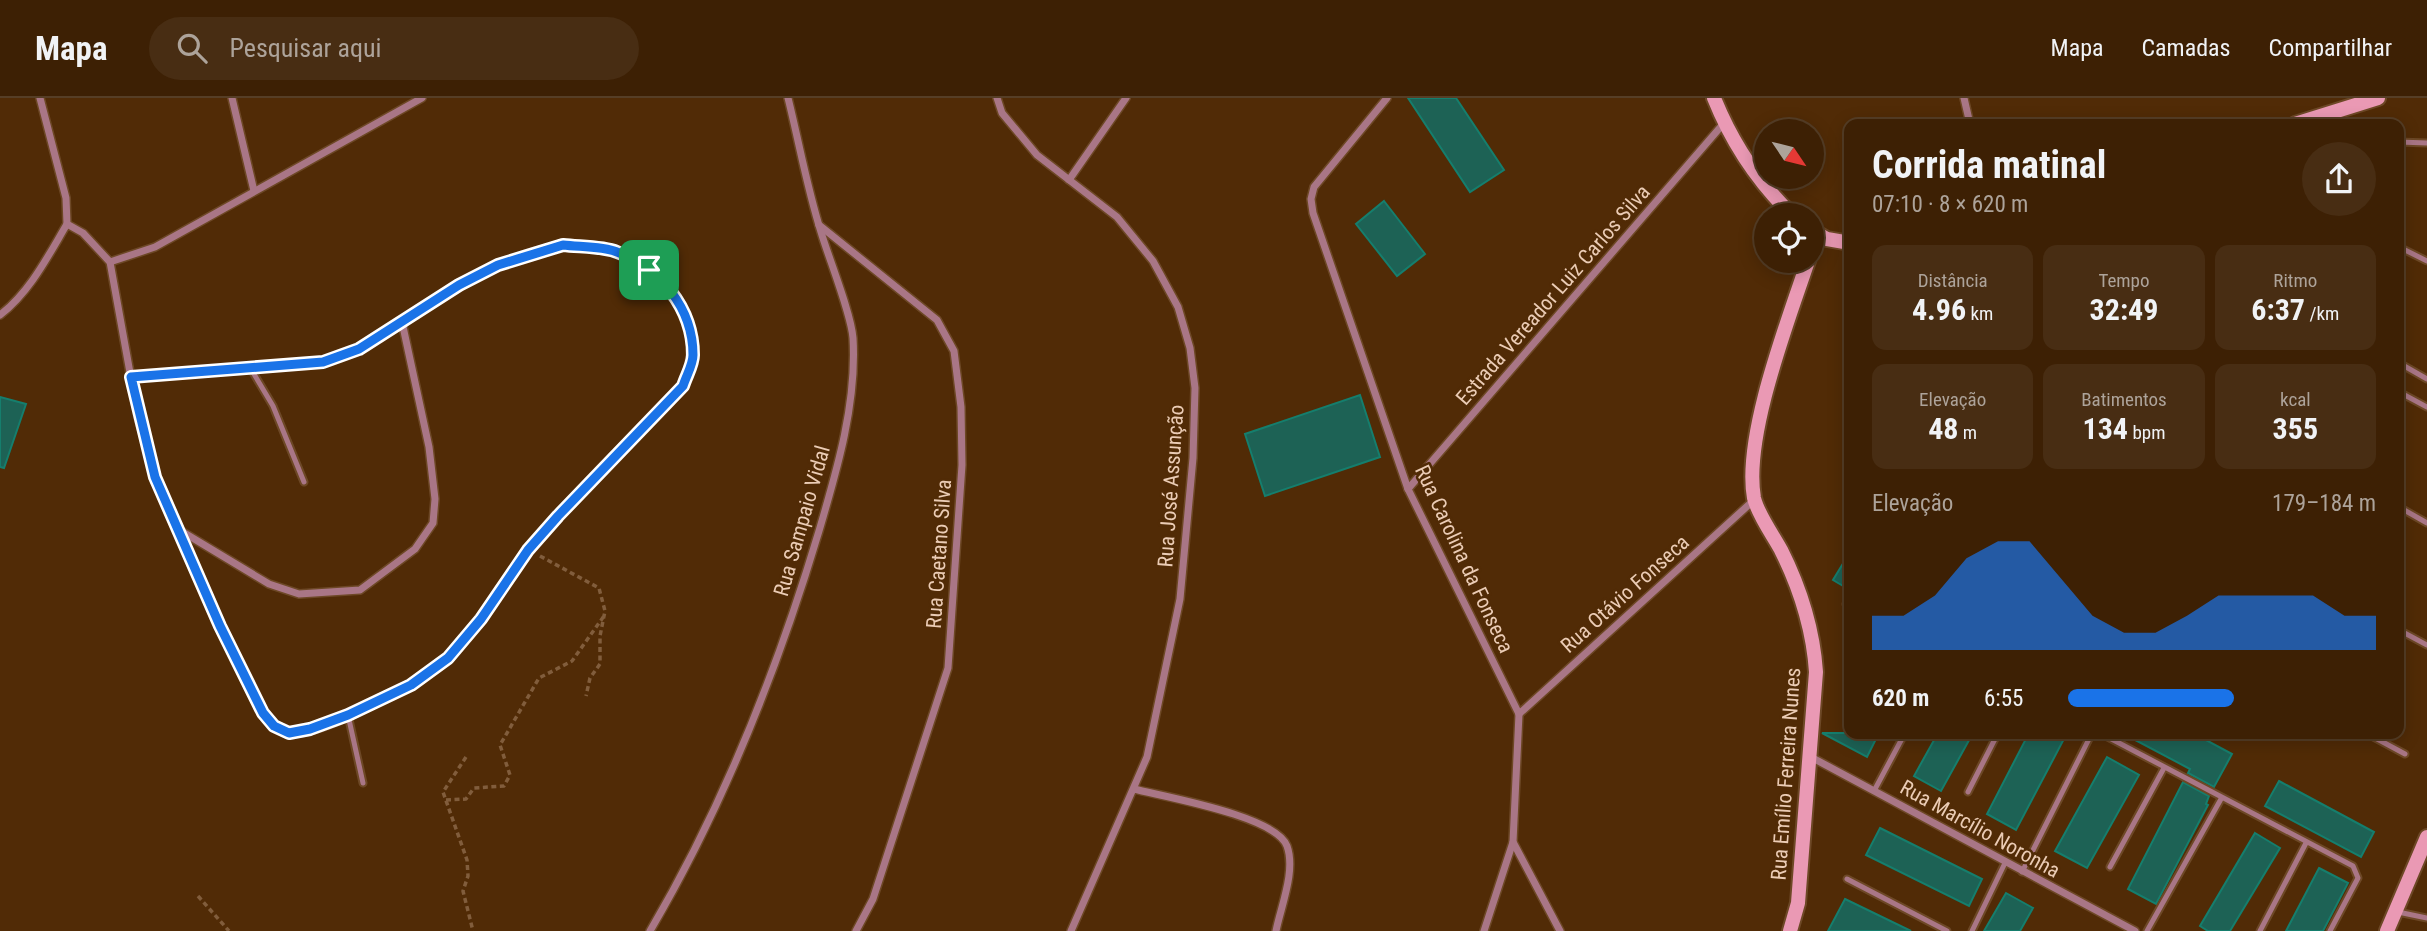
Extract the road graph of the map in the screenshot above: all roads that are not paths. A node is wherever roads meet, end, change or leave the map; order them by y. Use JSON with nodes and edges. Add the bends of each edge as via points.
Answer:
{"nodes":[{"id":1,"x":40,"y":98,"type":"edge"},
{"id":2,"x":232,"y":98,"type":"edge"},
{"id":3,"x":788,"y":98,"type":"edge"},
{"id":4,"x":997,"y":98,"type":"edge"},
{"id":5,"x":1126,"y":98,"type":"edge"},
{"id":6,"x":1387,"y":98,"type":"edge"},
{"id":7,"x":1714,"y":98,"type":"edge"},
{"id":8,"x":1964,"y":98,"type":"edge"},
{"id":9,"x":2378,"y":98,"type":"edge"},
{"id":10,"x":418,"y":99,"type":"edge"},
{"id":11,"x":1969,"y":119,"type":"edge"},
{"id":12,"x":2311,"y":119,"type":"edge"},
{"id":13,"x":1724,"y":123,"type":"junction"},
{"id":14,"x":2404,"y":142,"type":"edge"},
{"id":15,"x":2427,"y":143,"type":"edge"},
{"id":16,"x":1069,"y":180,"type":"junction"},
{"id":17,"x":254,"y":191,"type":"junction"},
{"id":18,"x":1780,"y":203,"type":"edge"},
{"id":19,"x":67,"y":224,"type":"junction"},
{"id":20,"x":819,"y":225,"type":"junction"},
{"id":21,"x":1824,"y":235,"type":"edge"},
{"id":22,"x":1844,"y":241,"type":"edge"},
{"id":23,"x":2404,"y":250,"type":"edge"},
{"id":24,"x":2427,"y":261,"type":"edge"},
{"id":25,"x":110,"y":262,"type":"junction"},
{"id":26,"x":1804,"y":273,"type":"edge"},
{"id":27,"x":0,"y":315,"type":"edge"},
{"id":28,"x":402,"y":322,"type":"junction"},
{"id":29,"x":2404,"y":366,"type":"edge"},
{"id":30,"x":251,"y":369,"type":"junction"},
{"id":31,"x":131,"y":377,"type":"junction"},
{"id":32,"x":2427,"y":379,"type":"edge"},
{"id":33,"x":2404,"y":395,"type":"edge"},
{"id":34,"x":2427,"y":407,"type":"edge"},
{"id":35,"x":304,"y":482,"type":"dead end"},
{"id":36,"x":1408,"y":489,"type":"junction"},
{"id":37,"x":1754,"y":499,"type":"junction"},
{"id":38,"x":2404,"y":511,"type":"edge"},
{"id":39,"x":2427,"y":523,"type":"edge"},
{"id":40,"x":180,"y":530,"type":"junction"},
{"id":41,"x":2404,"y":633,"type":"edge"},
{"id":42,"x":2427,"y":645,"type":"edge"},
{"id":43,"x":1519,"y":714,"type":"junction"},
{"id":44,"x":348,"y":715,"type":"junction"},
{"id":45,"x":1903,"y":739,"type":"edge"},
{"id":46,"x":1995,"y":739,"type":"edge"},
{"id":47,"x":2089,"y":739,"type":"edge"},
{"id":48,"x":2111,"y":739,"type":"edge"},
{"id":49,"x":2377,"y":739,"type":"edge"},
{"id":50,"x":2405,"y":754,"type":"dead end"},
{"id":51,"x":1809,"y":756,"type":"junction"},
{"id":52,"x":2164,"y":768,"type":"junction"},
{"id":53,"x":363,"y":783,"type":"dead end"},
{"id":54,"x":1134,"y":789,"type":"junction"},
{"id":55,"x":1874,"y":791,"type":"junction"},
{"id":56,"x":1968,"y":792,"type":"dead end"},
{"id":57,"x":2221,"y":799,"type":"junction"},
{"id":58,"x":2427,"y":837,"type":"edge"},
{"id":59,"x":1513,"y":842,"type":"junction"},
{"id":60,"x":2306,"y":843,"type":"junction"},
{"id":61,"x":2005,"y":863,"type":"junction"},
{"id":62,"x":2110,"y":867,"type":"dead end"},
{"id":63,"x":2022,"y":872,"type":"junction"},
{"id":64,"x":1847,"y":879,"type":"dead end"},
{"id":65,"x":2395,"y":912,"type":"junction"},
{"id":66,"x":2427,"y":918,"type":"edge"},
{"id":67,"x":650,"y":931,"type":"edge"},
{"id":68,"x":856,"y":931,"type":"edge"},
{"id":69,"x":1072,"y":931,"type":"edge"},
{"id":70,"x":1276,"y":931,"type":"edge"},
{"id":71,"x":1484,"y":931,"type":"edge"},
{"id":72,"x":1560,"y":931,"type":"edge"},
{"id":73,"x":1790,"y":931,"type":"edge"},
{"id":74,"x":1947,"y":931,"type":"edge"},
{"id":75,"x":1972,"y":931,"type":"edge"},
{"id":76,"x":2135,"y":931,"type":"edge"},
{"id":77,"x":2147,"y":931,"type":"edge"},
{"id":78,"x":2260,"y":931,"type":"edge"},
{"id":79,"x":2330,"y":931,"type":"edge"},
{"id":80,"x":2387,"y":931,"type":"edge"}],
"edges":[{"from":1,"to":19,"type":"street","via":[[66,198]]},
{"from":2,"to":17,"type":"street"},
{"from":3,"to":20,"type":"street","name":"Rua Sampaio Vidal"},
{"from":4,"to":16,"type":"street","name":"Rua José Assunção","via":[[1017,133]]},
{"from":5,"to":16,"type":"street"},
{"from":6,"to":36,"type":"street","name":"Rua Carolina da Fonseca","via":[[1321,176],[1311,199]]},
{"from":7,"to":13,"type":"street"},
{"from":8,"to":11,"type":"street"},
{"from":9,"to":12,"type":"street"},
{"from":10,"to":17,"type":"street"},
{"from":13,"to":18,"type":"street","via":[[1755,174]]},
{"from":13,"to":36,"type":"street","name":"Estrada Vereador Luiz Carlos Silva"},
{"from":14,"to":15,"type":"lane"},
{"from":16,"to":54,"type":"street","name":"Rua José Assunção","via":[[1118,217],[1153,261],[1178,307],[1195,388],[1181,599],[1147,757]]},
{"from":17,"to":25,"type":"street","via":[[155,247]]},
{"from":19,"to":25,"type":"street","via":[[83,233]]},
{"from":19,"to":27,"type":"street","via":[[37,274]]},
{"from":20,"to":67,"type":"street","name":"Rua Sampaio Vidal","via":[[853,337],[839,463],[795,609],[750,723],[676,887]]},
{"from":20,"to":68,"type":"street","name":"Rua Caetano Silva","via":[[937,320],[954,351],[961,407],[962,465],[948,668],[873,899]]},
{"from":21,"to":22,"type":"street"},
{"from":23,"to":24,"type":"lane"},
{"from":25,"to":31,"type":"street"},
{"from":26,"to":37,"type":"street","name":"Rua Emílio Ferreira Nunes","via":[[1768,388],[1754,462]]},
{"from":28,"to":30,"type":"street","via":[[359,349],[323,362]]},
{"from":28,"to":40,"type":"street","via":[[429,447],[435,499],[433,523],[415,549],[360,590],[299,594],[269,584]]},
{"from":28,"to":44,"type":"street","via":[[498,265],[563,245],[616,251],[649,270],[676,294],[690,329],[693,358],[683,386],[587,482],[528,550],[448,658],[411,685]]},
{"from":29,"to":32,"type":"lane"},
{"from":30,"to":31,"type":"street"},
{"from":30,"to":35,"type":"lane","via":[[273,406]]},
{"from":31,"to":40,"type":"street","via":[[155,477]]},
{"from":33,"to":34,"type":"lane"},
{"from":36,"to":43,"type":"street","name":"Rua Carolina da Fonseca"},
{"from":37,"to":43,"type":"street","name":"Rua Otávio Fonseca"},
{"from":37,"to":51,"type":"street","name":"Rua Emílio Ferreira Nunes","via":[[1802,598],[1813,635],[1816,672]]},
{"from":38,"to":39,"type":"lane"},
{"from":40,"to":44,"type":"street","via":[[235,659],[274,726],[289,733]]},
{"from":41,"to":42,"type":"lane"},
{"from":43,"to":59,"type":"street","name":"Rua Carolina da Fonseca"},
{"from":44,"to":53,"type":"lane"},
{"from":45,"to":55,"type":"lane"},
{"from":46,"to":56,"type":"lane"},
{"from":47,"to":63,"type":"lane"},
{"from":48,"to":52,"type":"lane"},
{"from":49,"to":50,"type":"lane"},
{"from":51,"to":55,"type":"street","name":"Rua Marcílio Noronha"},
{"from":51,"to":73,"type":"street","name":"Rua Emílio Ferreira Nunes","via":[[1798,903]]},
{"from":52,"to":57,"type":"lane"},
{"from":52,"to":62,"type":"lane"},
{"from":54,"to":69,"type":"street","name":"Rua José Assunção"},
{"from":54,"to":70,"type":"street","via":[[1248,819],[1279,835],[1287,846],[1289,868]]},
{"from":55,"to":61,"type":"street","name":"Rua Marcílio Noronha"},
{"from":57,"to":60,"type":"lane"},
{"from":57,"to":77,"type":"lane"},
{"from":58,"to":65,"type":"street"},
{"from":59,"to":71,"type":"street","name":"Rua Carolina da Fonseca"},
{"from":59,"to":72,"type":"street"},
{"from":60,"to":78,"type":"lane"},
{"from":60,"to":79,"type":"lane","via":[[2353,866],[2358,873]]},
{"from":61,"to":63,"type":"street","name":"Rua Marcílio Noronha"},
{"from":61,"to":75,"type":"lane"},
{"from":63,"to":76,"type":"street","name":"Rua Marcílio Noronha"},
{"from":64,"to":74,"type":"lane"},
{"from":65,"to":66,"type":"lane"},
{"from":65,"to":80,"type":"street"}]}
